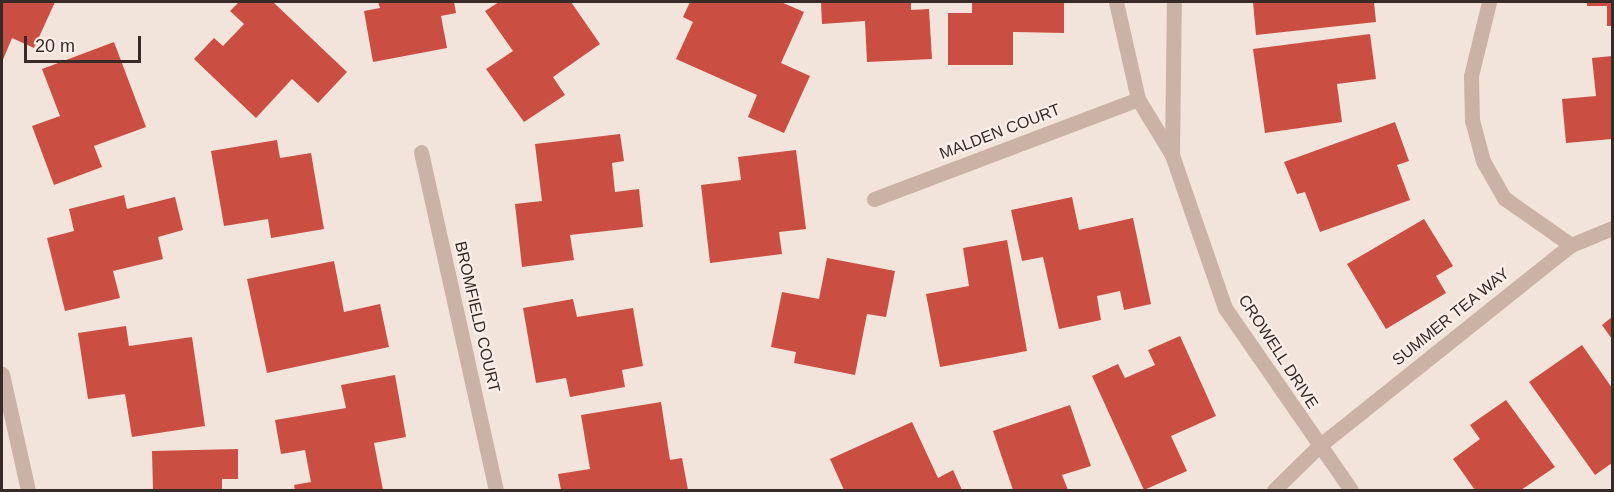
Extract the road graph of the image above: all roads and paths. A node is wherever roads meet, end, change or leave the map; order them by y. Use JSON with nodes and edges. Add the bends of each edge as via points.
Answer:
{"nodes":[{"id":1,"x":1116,"y":2,"type":"edge"},
{"id":2,"x":1174,"y":2,"type":"edge"},
{"id":3,"x":1489,"y":2,"type":"edge"},
{"id":4,"x":1138,"y":99,"type":"junction"},
{"id":5,"x":421,"y":153,"type":"dead end"},
{"id":6,"x":1172,"y":154,"type":"junction"},
{"id":7,"x":874,"y":199,"type":"dead end"},
{"id":8,"x":1612,"y":228,"type":"edge"},
{"id":9,"x":1571,"y":245,"type":"junction"},
{"id":10,"x":2,"y":374,"type":"edge"},
{"id":11,"x":1319,"y":446,"type":"junction"},
{"id":12,"x":28,"y":490,"type":"edge"},
{"id":13,"x":496,"y":490,"type":"edge"},
{"id":14,"x":1274,"y":490,"type":"edge"},
{"id":15,"x":1351,"y":490,"type":"edge"}],
"edges":[{"from":1,"to":4,"type":"street","name":"CROWELL DRIVE"},
{"from":2,"to":6,"type":"street","name":"CROWELL DRIVE"},
{"from":3,"to":9,"type":"street","via":[[1472,76],[1472,120],[1483,161],[1504,198]]},
{"from":4,"to":6,"type":"street","name":"CROWELL DRIVE"},
{"from":4,"to":7,"type":"street","name":"MALDEN COURT"},
{"from":5,"to":13,"type":"street","name":"BROMFIELD COURT"},
{"from":6,"to":11,"type":"street","name":"CROWELL DRIVE","via":[[1225,308]]},
{"from":8,"to":9,"type":"street","name":"SUMMER TEA WAY"},
{"from":9,"to":11,"type":"street","name":"SUMMER TEA WAY"},
{"from":10,"to":12,"type":"street"},
{"from":11,"to":14,"type":"street","name":"SUMMER TEA WAY"},
{"from":11,"to":15,"type":"street","name":"CROWELL DRIVE"}]}
